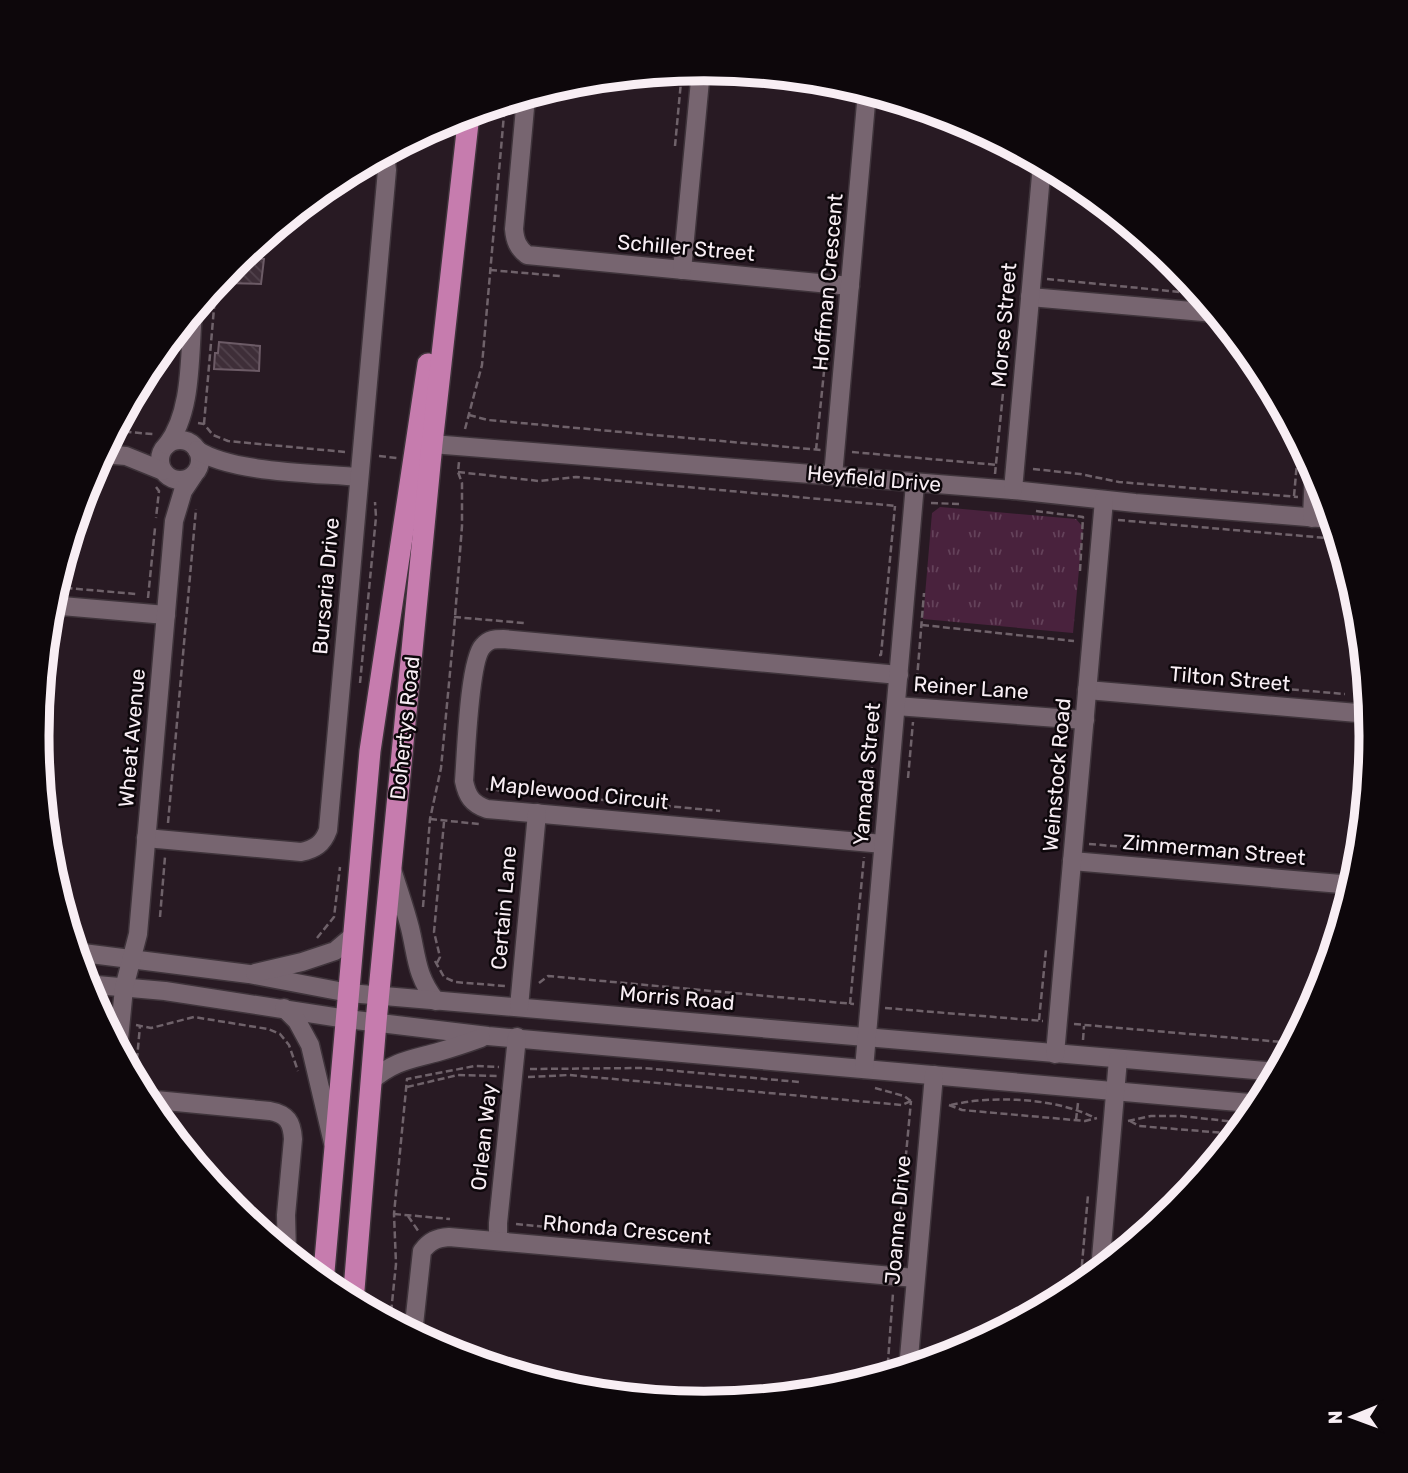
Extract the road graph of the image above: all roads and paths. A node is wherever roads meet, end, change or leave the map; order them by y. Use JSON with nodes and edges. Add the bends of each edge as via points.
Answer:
{"nodes":[{"id":1,"x":700,"y":81,"type":"edge"},
{"id":2,"x":866,"y":102,"type":"edge"},
{"id":3,"x":525,"y":107,"type":"edge"},
{"id":4,"x":505,"y":112,"type":"edge"},
{"id":5,"x":468,"y":125,"type":"edge"},
{"id":6,"x":386,"y":164,"type":"edge"},
{"id":7,"x":1041,"y":175,"type":"edge"},
{"id":8,"x":682,"y":270,"type":"junction"},
{"id":9,"x":1047,"y":279,"type":"dead end"},
{"id":10,"x":850,"y":286,"type":"junction"},
{"id":11,"x":1184,"y":292,"type":"edge"},
{"id":12,"x":1030,"y":297,"type":"junction"},
{"id":13,"x":212,"y":305,"type":"edge"},
{"id":14,"x":1202,"y":312,"type":"edge"},
{"id":15,"x":192,"y":328,"type":"edge"},
{"id":16,"x":469,"y":415,"type":"junction"},
{"id":17,"x":189,"y":418,"type":"junction"},
{"id":18,"x":125,"y":432,"type":"edge"},
{"id":19,"x":424,"y":443,"type":"junction"},
{"id":20,"x":166,"y":446,"type":"junction"},
{"id":21,"x":460,"y":446,"type":"junction"},
{"id":22,"x":196,"y":448,"type":"junction"},
{"id":23,"x":835,"y":451,"type":"junction"},
{"id":24,"x":361,"y":454,"type":"junction"},
{"id":25,"x":113,"y":455,"type":"edge"},
{"id":26,"x":126,"y":456,"type":"junction"},
{"id":27,"x":399,"y":458,"type":"dead end"},
{"id":28,"x":240,"y":466,"type":"junction"},
{"id":29,"x":1014,"y":466,"type":"junction"},
{"id":30,"x":195,"y":474,"type":"junction"},
{"id":31,"x":161,"y":476,"type":"junction"},
{"id":32,"x":833,"y":476,"type":"junction"},
{"id":33,"x":359,"y":477,"type":"junction"},
{"id":34,"x":915,"y":484,"type":"junction"},
{"id":35,"x":1013,"y":490,"type":"junction"},
{"id":36,"x":1312,"y":497,"type":"joint"},
{"id":37,"x":1104,"y":500,"type":"junction"},
{"id":38,"x":197,"y":501,"type":"dead end"},
{"id":39,"x":895,"y":506,"type":"dead end"},
{"id":40,"x":1083,"y":517,"type":"dead end"},
{"id":41,"x":1311,"y":518,"type":"junction"},
{"id":42,"x":1321,"y":518,"type":"edge"},
{"id":43,"x":1102,"y":519,"type":"junction"},
{"id":44,"x":174,"y":521,"type":"junction"},
{"id":45,"x":1328,"y":538,"type":"edge"},
{"id":46,"x":66,"y":588,"type":"edge"},
{"id":47,"x":135,"y":594,"type":"dead end"},
{"id":48,"x":63,"y":606,"type":"edge"},
{"id":49,"x":147,"y":614,"type":"junction"},
{"id":50,"x":166,"y":615,"type":"junction"},
{"id":51,"x":454,"y":617,"type":"junction"},
{"id":52,"x":535,"y":624,"type":"dead end"},
{"id":53,"x":922,"y":625,"type":"dead end"},
{"id":54,"x":1074,"y":641,"type":"dead end"},
{"id":55,"x":867,"y":654,"type":"dead end"},
{"id":56,"x":899,"y":675,"type":"junction"},
{"id":57,"x":1087,"y":691,"type":"junction"},
{"id":58,"x":896,"y":706,"type":"junction"},
{"id":59,"x":1358,"y":713,"type":"edge"},
{"id":60,"x":1084,"y":720,"type":"junction"},
{"id":61,"x":479,"y":789,"type":"dead end"},
{"id":62,"x":728,"y":812,"type":"dead end"},
{"id":63,"x":537,"y":813,"type":"junction"},
{"id":64,"x":444,"y":820,"type":"dead end"},
{"id":65,"x":146,"y":838,"type":"junction"},
{"id":66,"x":167,"y":840,"type":"junction"},
{"id":67,"x":883,"y":844,"type":"junction"},
{"id":68,"x":1072,"y":861,"type":"junction"},
{"id":69,"x":392,"y":869,"type":"junction"},
{"id":70,"x":1342,"y":884,"type":"edge"},
{"id":71,"x":160,"y":917,"type":"dead end"},
{"id":72,"x":423,"y":919,"type":"dead end"},
{"id":73,"x":355,"y":934,"type":"junction"},
{"id":74,"x":86,"y":953,"type":"edge"},
{"id":75,"x":433,"y":957,"type":"dead end"},
{"id":76,"x":131,"y":958,"type":"junction"},
{"id":77,"x":248,"y":974,"type":"junction"},
{"id":78,"x":98,"y":985,"type":"edge"},
{"id":79,"x":124,"y":988,"type":"junction"},
{"id":80,"x":349,"y":993,"type":"junction"},
{"id":81,"x":379,"y":995,"type":"junction"},
{"id":82,"x":436,"y":1001,"type":"junction"},
{"id":83,"x":519,"y":1007,"type":"junction"},
{"id":84,"x":284,"y":1008,"type":"junction"},
{"id":85,"x":347,"y":1018,"type":"junction"},
{"id":86,"x":376,"y":1022,"type":"junction"},
{"id":87,"x":140,"y":1026,"type":"dead end"},
{"id":88,"x":151,"y":1028,"type":"dead end"},
{"id":89,"x":120,"y":1031,"type":"edge"},
{"id":90,"x":488,"y":1036,"type":"junction"},
{"id":91,"x":517,"y":1037,"type":"junction"},
{"id":92,"x":867,"y":1038,"type":"junction"},
{"id":93,"x":289,"y":1045,"type":"dead end"},
{"id":94,"x":1055,"y":1054,"type":"junction"},
{"id":95,"x":1118,"y":1059,"type":"junction"},
{"id":96,"x":137,"y":1063,"type":"edge"},
{"id":97,"x":864,"y":1069,"type":"junction"},
{"id":98,"x":1267,"y":1071,"type":"edge"},
{"id":99,"x":514,"y":1072,"type":"junction"},
{"id":100,"x":934,"y":1075,"type":"junction"},
{"id":101,"x":371,"y":1081,"type":"junction"},
{"id":102,"x":808,"y":1082,"type":"dead end"},
{"id":103,"x":406,"y":1087,"type":"junction"},
{"id":104,"x":863,"y":1087,"type":"dead end"},
{"id":105,"x":1115,"y":1091,"type":"junction"},
{"id":106,"x":159,"y":1100,"type":"edge"},
{"id":107,"x":911,"y":1101,"type":"junction"},
{"id":108,"x":1247,"y":1103,"type":"edge"},
{"id":109,"x":1095,"y":1118,"type":"joint"},
{"id":110,"x":1234,"y":1122,"type":"edge"},
{"id":111,"x":1225,"y":1133,"type":"edge"},
{"id":112,"x":335,"y":1150,"type":"junction"},
{"id":113,"x":1089,"y":1183,"type":"dead end"},
{"id":114,"x":287,"y":1241,"type":"edge"},
{"id":115,"x":498,"y":1241,"type":"junction"},
{"id":116,"x":1101,"y":1257,"type":"edge"},
{"id":117,"x":324,"y":1270,"type":"edge"},
{"id":118,"x":1081,"y":1271,"type":"edge"},
{"id":119,"x":895,"y":1277,"type":"junction"},
{"id":120,"x":915,"y":1279,"type":"junction"},
{"id":121,"x":354,"y":1290,"type":"edge"},
{"id":122,"x":391,"y":1312,"type":"edge"},
{"id":123,"x":414,"y":1324,"type":"edge"},
{"id":124,"x":909,"y":1359,"type":"edge"},
{"id":125,"x":888,"y":1365,"type":"edge"}],
"edges":[{"from":1,"to":8,"type":"street"},
{"from":2,"to":10,"type":"street","name":"Hoffman Crescent"},
{"from":3,"to":8,"type":"street","name":"Schiller Street","via":[[514,229],[520,250],[536,257]]},
{"from":4,"to":16,"type":"path","via":[[482,365]]},
{"from":5,"to":19,"type":"main road","name":"Dohertys Road"},
{"from":6,"to":24,"type":"street","name":"Bursaria Drive"},
{"from":7,"to":12,"type":"street","name":"Morse Street"},
{"from":8,"to":10,"type":"street","name":"Schiller Street"},
{"from":9,"to":11,"type":"path"},
{"from":10,"to":23,"type":"street","name":"Hoffman Crescent"},
{"from":12,"to":14,"type":"street"},
{"from":12,"to":29,"type":"street","name":"Morse Street"},
{"from":13,"to":17,"type":"path"},
{"from":15,"to":17,"type":"street"},
{"from":16,"to":21,"type":"path"},
{"from":16,"to":23,"type":"path"},
{"from":17,"to":18,"type":"path","via":[[170,422],[152,434]]},
{"from":17,"to":20,"type":"street"},
{"from":17,"to":22,"type":"street"},
{"from":17,"to":24,"type":"path","via":[[228,440]]},
{"from":19,"to":21,"type":"street","name":"Heyfield Drive"},
{"from":19,"to":69,"type":"main road","name":"Dohertys Road"},
{"from":19,"to":73,"type":"main road","name":"Dohertys Road","via":[[370,751]]},
{"from":20,"to":22,"type":"street","via":[[184,440]]},
{"from":20,"to":26,"type":"street"},
{"from":20,"to":31,"type":"street"},
{"from":21,"to":32,"type":"street","name":"Heyfield Drive"},
{"from":21,"to":51,"type":"path","via":[[462,526]]},
{"from":22,"to":28,"type":"street"},
{"from":22,"to":30,"type":"street","via":[[200,458]]},
{"from":23,"to":29,"type":"path"},
{"from":23,"to":32,"type":"street","name":"Hoffman Crescent"},
{"from":24,"to":27,"type":"path"},
{"from":24,"to":33,"type":"street","name":"Bursaria Drive"},
{"from":25,"to":26,"type":"street"},
{"from":26,"to":31,"type":"street"},
{"from":28,"to":30,"type":"street"},
{"from":28,"to":33,"type":"street"},
{"from":29,"to":35,"type":"street","name":"Morse Street"},
{"from":29,"to":36,"type":"path","via":[[1119,482]]},
{"from":30,"to":31,"type":"street","via":[[176,480]]},
{"from":30,"to":44,"type":"street","name":"Wheat Avenue","via":[[183,491]]},
{"from":31,"to":44,"type":"street","name":"Wheat Avenue","via":[[172,501]]},
{"from":31,"to":49,"type":"path"},
{"from":32,"to":34,"type":"street","name":"Heyfield Drive"},
{"from":33,"to":66,"type":"street","name":"Bursaria Drive","via":[[325,839],[301,852]]},
{"from":34,"to":35,"type":"street","name":"Heyfield Drive"},
{"from":34,"to":56,"type":"street","name":"Yamada Street"},
{"from":35,"to":37,"type":"street","name":"Heyfield Drive"},
{"from":36,"to":41,"type":"street"},
{"from":37,"to":41,"type":"street","name":"Heyfield Drive"},
{"from":37,"to":43,"type":"street","name":"Weinstock Road"},
{"from":38,"to":66,"type":"path"},
{"from":39,"to":55,"type":"path","via":[[881,655]]},
{"from":40,"to":43,"type":"path"},
{"from":41,"to":42,"type":"street","name":"Heyfield Drive"},
{"from":43,"to":45,"type":"path"},
{"from":43,"to":57,"type":"street","name":"Weinstock Road"},
{"from":44,"to":50,"type":"street","name":"Wheat Avenue"},
{"from":46,"to":47,"type":"path"},
{"from":48,"to":49,"type":"street"},
{"from":49,"to":50,"type":"street"},
{"from":50,"to":65,"type":"street","name":"Wheat Avenue"},
{"from":51,"to":52,"type":"path"},
{"from":51,"to":72,"type":"path"},
{"from":53,"to":54,"type":"path"},
{"from":56,"to":58,"type":"street","name":"Yamada Street"},
{"from":56,"to":63,"type":"street","name":"Maplewood Circuit","via":[[492,639],[475,663],[466,792],[487,809]]},
{"from":57,"to":59,"type":"street","name":"Tilton Street"},
{"from":57,"to":60,"type":"street","name":"Weinstock Road"},
{"from":58,"to":60,"type":"street","name":"Reiner Lane"},
{"from":58,"to":67,"type":"street","name":"Yamada Street"},
{"from":60,"to":68,"type":"street","name":"Weinstock Road"},
{"from":61,"to":62,"type":"path"},
{"from":63,"to":67,"type":"street","name":"Maplewood Circuit"},
{"from":63,"to":83,"type":"street","name":"Certain Lane"},
{"from":64,"to":75,"type":"path","via":[[434,932],[440,957],[437,963]]},
{"from":65,"to":66,"type":"street","name":"Bursaria Drive"},
{"from":65,"to":76,"type":"street","name":"Wheat Avenue","via":[[138,934]]},
{"from":66,"to":71,"type":"path"},
{"from":67,"to":92,"type":"street","name":"Yamada Street"},
{"from":68,"to":70,"type":"street","name":"Zimmerman Street"},
{"from":68,"to":94,"type":"street","name":"Weinstock Road"},
{"from":69,"to":81,"type":"main road","name":"Dohertys Road"},
{"from":69,"to":82,"type":"street","via":[[417,969]]},
{"from":73,"to":77,"type":"street","via":[[335,951]]},
{"from":73,"to":80,"type":"main road","name":"Dohertys Road"},
{"from":74,"to":76,"type":"street","name":"Morris Road"},
{"from":76,"to":77,"type":"street","name":"Morris Road"},
{"from":76,"to":79,"type":"street","name":"Wheat Avenue"},
{"from":77,"to":80,"type":"street","name":"Morris Road"},
{"from":78,"to":79,"type":"street"},
{"from":79,"to":84,"type":"street"},
{"from":79,"to":89,"type":"street","name":"Wheat Avenue"},
{"from":80,"to":81,"type":"street","name":"Morris Road"},
{"from":80,"to":85,"type":"main road","name":"Dohertys Road"},
{"from":81,"to":82,"type":"street","name":"Morris Road"},
{"from":81,"to":86,"type":"main road","name":"Dohertys Road"},
{"from":82,"to":83,"type":"street","name":"Morris Road"},
{"from":83,"to":92,"type":"street","name":"Morris Road"},
{"from":84,"to":85,"type":"street"},
{"from":84,"to":112,"type":"street","via":[[310,1045]]},
{"from":85,"to":86,"type":"street"},
{"from":85,"to":112,"type":"main road","name":"Dohertys Road"},
{"from":86,"to":90,"type":"street"},
{"from":86,"to":101,"type":"main road","name":"Dohertys Road"},
{"from":87,"to":96,"type":"path"},
{"from":88,"to":93,"type":"path","via":[[194,1017],[268,1029]]},
{"from":90,"to":91,"type":"street"},
{"from":90,"to":101,"type":"street","via":[[402,1060]]},
{"from":91,"to":97,"type":"street"},
{"from":91,"to":99,"type":"street","name":"Orlean Way"},
{"from":92,"to":94,"type":"street","name":"Morris Road"},
{"from":92,"to":97,"type":"street","name":"Yamada Street"},
{"from":94,"to":95,"type":"street","name":"Morris Road"},
{"from":95,"to":98,"type":"street","name":"Morris Road"},
{"from":95,"to":105,"type":"street"},
{"from":97,"to":100,"type":"street"},
{"from":99,"to":102,"type":"path","via":[[643,1068]]},
{"from":99,"to":103,"type":"path","via":[[458,1075]]},
{"from":99,"to":103,"type":"path","via":[[475,1066],[407,1079]]},
{"from":99,"to":107,"type":"path","via":[[902,1105]]},
{"from":99,"to":115,"type":"street","name":"Orlean Way"},
{"from":100,"to":105,"type":"street"},
{"from":100,"to":120,"type":"street","name":"Joanne Drive"},
{"from":101,"to":121,"type":"main road","name":"Dohertys Road"},
{"from":103,"to":122,"type":"path","via":[[394,1214],[396,1264]]},
{"from":104,"to":107,"type":"path"},
{"from":105,"to":108,"type":"street"},
{"from":105,"to":116,"type":"street"},
{"from":106,"to":114,"type":"street","via":[[270,1111],[288,1118],[293,1139]]},
{"from":107,"to":119,"type":"path"},
{"from":109,"to":109,"type":"path","via":[[1062,1106],[1002,1100],[949,1105],[962,1110],[1086,1121]]},
{"from":110,"to":111,"type":"path","via":[[1181,1116],[1130,1121],[1139,1126]]},
{"from":112,"to":117,"type":"main road","name":"Dohertys Road"},
{"from":113,"to":118,"type":"path"},
{"from":115,"to":119,"type":"street","name":"Rhonda Crescent"},
{"from":115,"to":123,"type":"street","name":"Rhonda Crescent","via":[[449,1237],[429,1242],[422,1251]]},
{"from":119,"to":120,"type":"street","name":"Rhonda Crescent"},
{"from":119,"to":125,"type":"path"},
{"from":120,"to":124,"type":"street","name":"Joanne Drive"}]}
